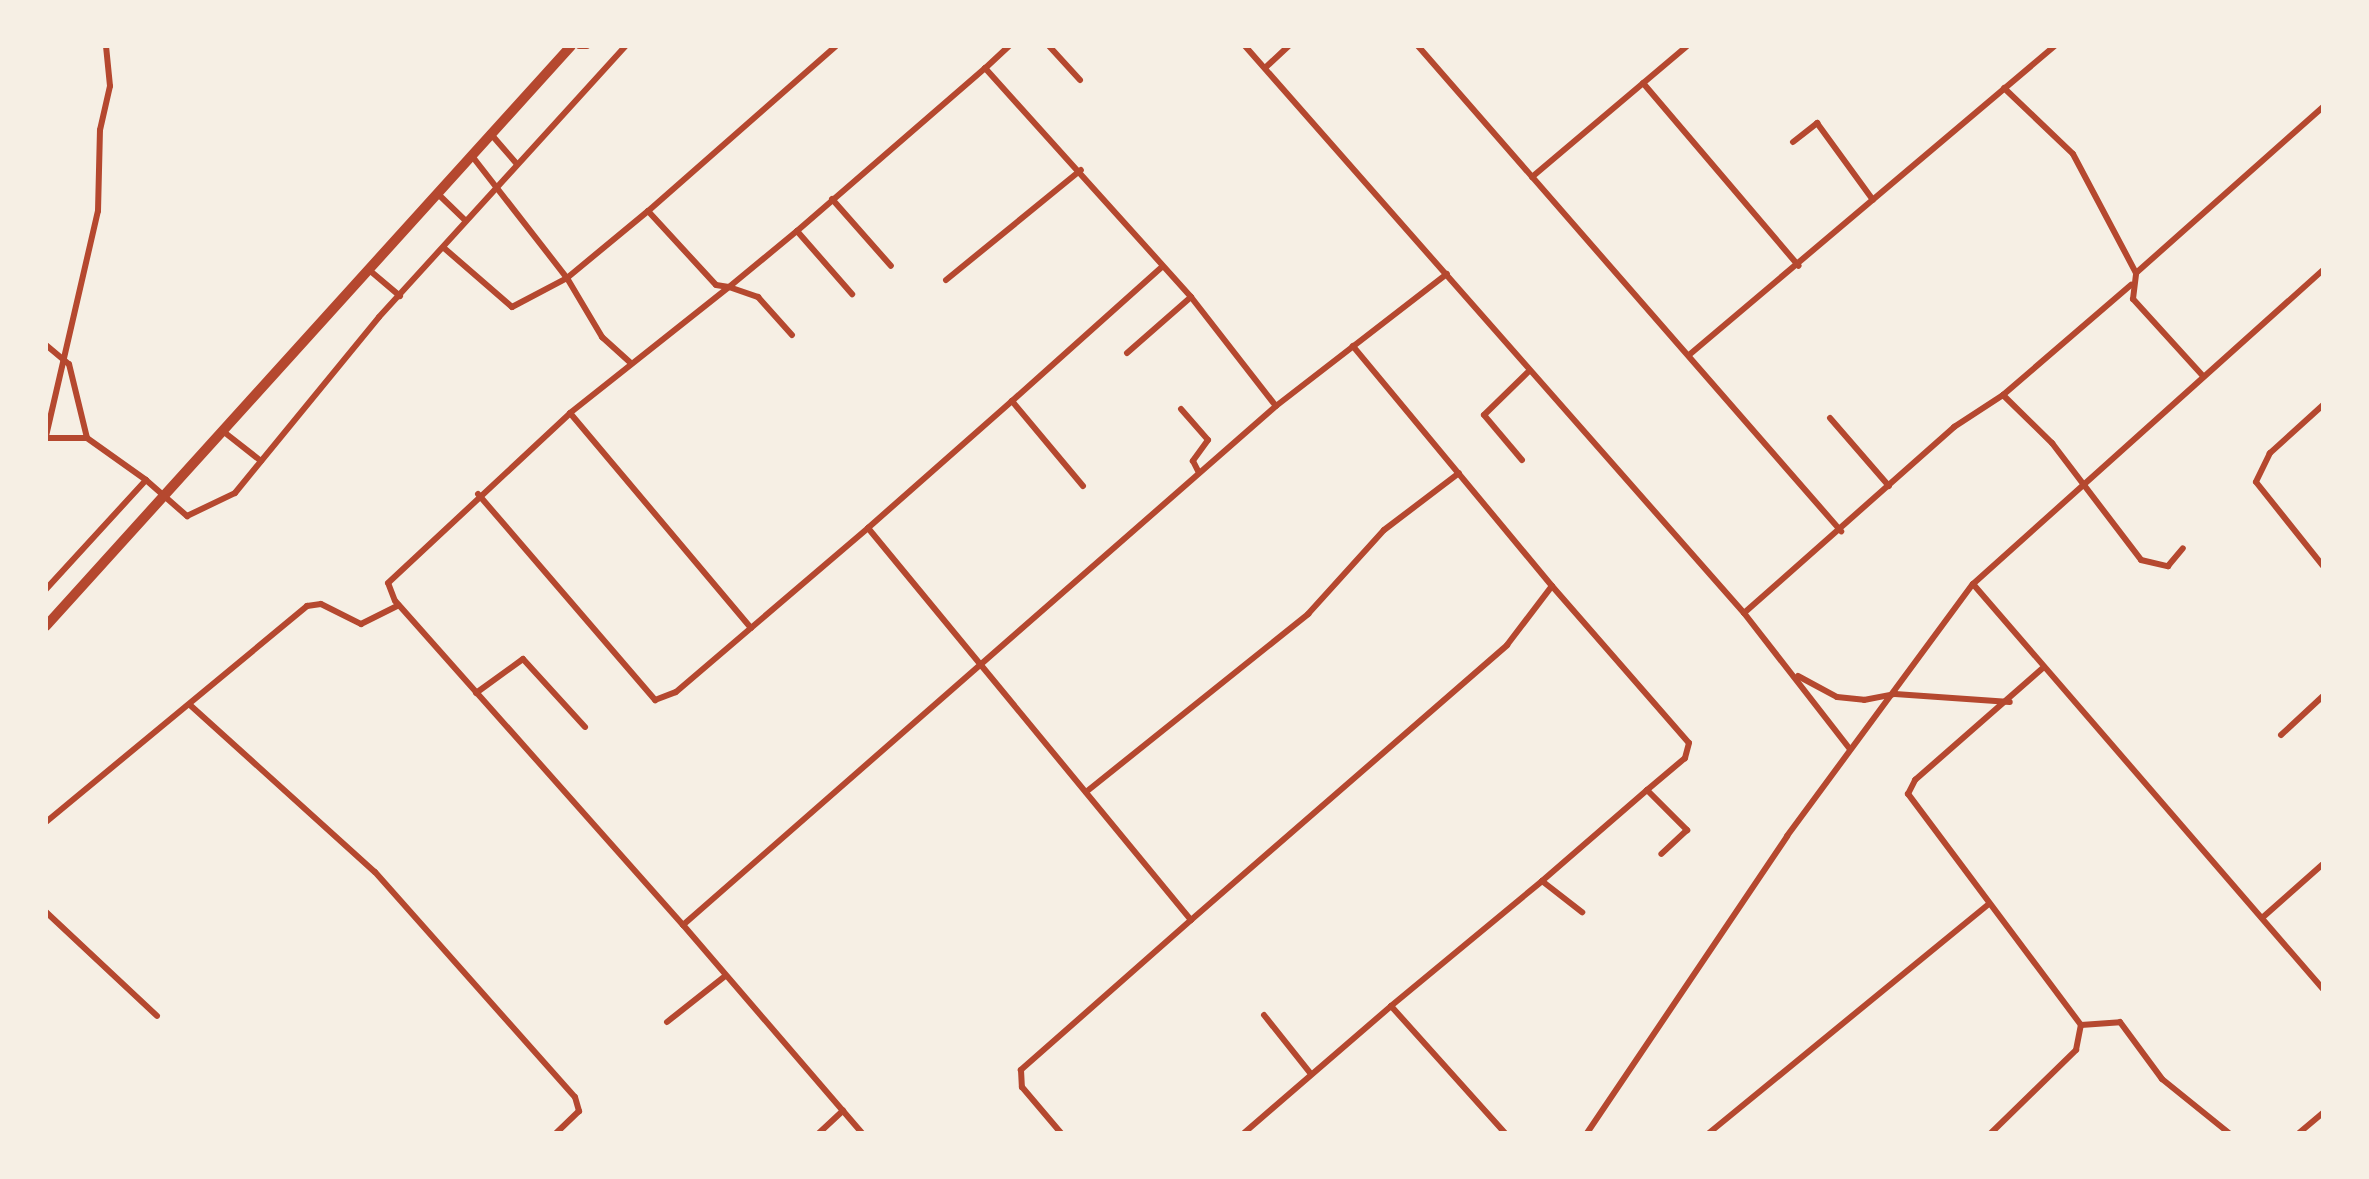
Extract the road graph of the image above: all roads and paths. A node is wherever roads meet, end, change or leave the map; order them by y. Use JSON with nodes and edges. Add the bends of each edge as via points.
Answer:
{"nodes":[{"id":1,"x":106,"y":46,"type":"edge"},
{"id":2,"x":571,"y":46,"type":"edge"},
{"id":3,"x":579,"y":46,"type":"edge"},
{"id":4,"x":587,"y":46,"type":"edge"},
{"id":5,"x":626,"y":46,"type":"edge"},
{"id":6,"x":836,"y":46,"type":"edge"},
{"id":7,"x":1009,"y":46,"type":"edge"},
{"id":8,"x":1049,"y":46,"type":"edge"},
{"id":9,"x":1245,"y":46,"type":"edge"},
{"id":10,"x":1289,"y":46,"type":"edge"},
{"id":11,"x":1418,"y":46,"type":"edge"},
{"id":12,"x":1687,"y":46,"type":"edge"},
{"id":13,"x":2055,"y":46,"type":"edge"},
{"id":14,"x":560,"y":50,"type":"edge"},
{"id":15,"x":985,"y":68,"type":"junction"},
{"id":16,"x":1265,"y":68,"type":"junction"},
{"id":17,"x":1080,"y":80,"type":"dead end"},
{"id":18,"x":1643,"y":83,"type":"junction"},
{"id":19,"x":2004,"y":88,"type":"junction"},
{"id":20,"x":2323,"y":107,"type":"edge"},
{"id":21,"x":490,"y":133,"type":"junction"},
{"id":22,"x":1793,"y":142,"type":"dead end"},
{"id":23,"x":471,"y":154,"type":"junction"},
{"id":24,"x":516,"y":163,"type":"junction"},
{"id":25,"x":1081,"y":170,"type":"junction"},
{"id":26,"x":1532,"y":177,"type":"junction"},
{"id":27,"x":494,"y":187,"type":"junction"},
{"id":28,"x":436,"y":192,"type":"junction"},
{"id":29,"x":832,"y":199,"type":"junction"},
{"id":30,"x":1873,"y":200,"type":"junction"},
{"id":31,"x":648,"y":211,"type":"junction"},
{"id":32,"x":466,"y":221,"type":"junction"},
{"id":33,"x":797,"y":231,"type":"junction"},
{"id":34,"x":444,"y":248,"type":"junction"},
{"id":35,"x":891,"y":266,"type":"dead end"},
{"id":36,"x":1799,"y":266,"type":"junction"},
{"id":37,"x":1162,"y":267,"type":"junction"},
{"id":38,"x":368,"y":269,"type":"junction"},
{"id":39,"x":2323,"y":270,"type":"edge"},
{"id":40,"x":2136,"y":273,"type":"junction"},
{"id":41,"x":1447,"y":274,"type":"junction"},
{"id":42,"x":567,"y":278,"type":"junction"},
{"id":43,"x":946,"y":280,"type":"dead end"},
{"id":44,"x":2131,"y":285,"type":"junction"},
{"id":45,"x":729,"y":287,"type":"junction"},
{"id":46,"x":852,"y":294,"type":"dead end"},
{"id":47,"x":400,"y":296,"type":"junction"},
{"id":48,"x":1191,"y":297,"type":"junction"},
{"id":49,"x":792,"y":335,"type":"dead end"},
{"id":50,"x":46,"y":345,"type":"edge"},
{"id":51,"x":1353,"y":346,"type":"junction"},
{"id":52,"x":1127,"y":353,"type":"dead end"},
{"id":53,"x":64,"y":354,"type":"junction"},
{"id":54,"x":1689,"y":355,"type":"junction"},
{"id":55,"x":630,"y":362,"type":"junction"},
{"id":56,"x":1528,"y":372,"type":"junction"},
{"id":57,"x":2203,"y":376,"type":"junction"},
{"id":58,"x":2003,"y":395,"type":"junction"},
{"id":59,"x":1012,"y":401,"type":"junction"},
{"id":60,"x":2323,"y":405,"type":"edge"},
{"id":61,"x":1276,"y":406,"type":"junction"},
{"id":62,"x":1181,"y":409,"type":"dead end"},
{"id":63,"x":570,"y":413,"type":"junction"},
{"id":64,"x":1830,"y":418,"type":"dead end"},
{"id":65,"x":224,"y":432,"type":"junction"},
{"id":66,"x":46,"y":437,"type":"edge"},
{"id":67,"x":87,"y":438,"type":"junction"},
{"id":68,"x":1522,"y":460,"type":"dead end"},
{"id":69,"x":261,"y":461,"type":"junction"},
{"id":70,"x":1199,"y":473,"type":"junction"},
{"id":71,"x":1459,"y":473,"type":"junction"},
{"id":72,"x":146,"y":480,"type":"junction"},
{"id":73,"x":2084,"y":484,"type":"junction"},
{"id":74,"x":1083,"y":486,"type":"dead end"},
{"id":75,"x":1889,"y":486,"type":"junction"},
{"id":76,"x":478,"y":494,"type":"junction"},
{"id":77,"x":165,"y":496,"type":"junction"},
{"id":78,"x":868,"y":528,"type":"junction"},
{"id":79,"x":1841,"y":531,"type":"junction"},
{"id":80,"x":2183,"y":548,"type":"dead end"},
{"id":81,"x":2323,"y":566,"type":"edge"},
{"id":82,"x":1973,"y":584,"type":"junction"},
{"id":83,"x":1552,"y":586,"type":"junction"},
{"id":84,"x":46,"y":589,"type":"edge"},
{"id":85,"x":399,"y":605,"type":"junction"},
{"id":86,"x":1744,"y":613,"type":"junction"},
{"id":87,"x":46,"y":626,"type":"edge"},
{"id":88,"x":751,"y":628,"type":"junction"},
{"id":89,"x":983,"y":665,"type":"junction"},
{"id":90,"x":2044,"y":667,"type":"junction"},
{"id":91,"x":1795,"y":674,"type":"junction"},
{"id":92,"x":476,"y":693,"type":"junction"},
{"id":93,"x":1895,"y":694,"type":"junction"},
{"id":94,"x":2323,"y":696,"type":"edge"},
{"id":95,"x":2010,"y":702,"type":"junction"},
{"id":96,"x":190,"y":705,"type":"junction"},
{"id":97,"x":585,"y":727,"type":"dead end"},
{"id":98,"x":2281,"y":735,"type":"dead end"},
{"id":99,"x":1850,"y":749,"type":"junction"},
{"id":100,"x":1647,"y":790,"type":"junction"},
{"id":101,"x":1086,"y":792,"type":"junction"},
{"id":102,"x":46,"y":822,"type":"edge"},
{"id":103,"x":1661,"y":854,"type":"dead end"},
{"id":104,"x":2323,"y":864,"type":"edge"},
{"id":105,"x":1542,"y":881,"type":"junction"},
{"id":106,"x":1989,"y":904,"type":"junction"},
{"id":107,"x":46,"y":912,"type":"edge"},
{"id":108,"x":1582,"y":912,"type":"dead end"},
{"id":109,"x":2262,"y":918,"type":"junction"},
{"id":110,"x":1191,"y":920,"type":"junction"},
{"id":111,"x":683,"y":925,"type":"junction"},
{"id":112,"x":725,"y":976,"type":"junction"},
{"id":113,"x":2323,"y":989,"type":"edge"},
{"id":114,"x":1391,"y":1006,"type":"junction"},
{"id":115,"x":1264,"y":1015,"type":"dead end"},
{"id":116,"x":157,"y":1016,"type":"dead end"},
{"id":117,"x":667,"y":1022,"type":"dead end"},
{"id":118,"x":2081,"y":1025,"type":"junction"},
{"id":119,"x":1311,"y":1074,"type":"junction"},
{"id":120,"x":843,"y":1111,"type":"junction"},
{"id":121,"x":2323,"y":1113,"type":"edge"},
{"id":122,"x":556,"y":1133,"type":"edge"},
{"id":123,"x":819,"y":1133,"type":"edge"},
{"id":124,"x":862,"y":1133,"type":"edge"},
{"id":125,"x":1061,"y":1133,"type":"edge"},
{"id":126,"x":1244,"y":1133,"type":"edge"},
{"id":127,"x":1505,"y":1133,"type":"edge"},
{"id":128,"x":1587,"y":1133,"type":"edge"},
{"id":129,"x":1709,"y":1133,"type":"edge"},
{"id":130,"x":1991,"y":1133,"type":"edge"},
{"id":131,"x":2229,"y":1133,"type":"edge"},
{"id":132,"x":2299,"y":1133,"type":"edge"}],
"edges":[{"from":1,"to":53,"type":"street","via":[[110,86],[100,130],[98,211]]},
{"from":2,"to":14,"type":"highway"},
{"from":3,"to":4,"type":"street"},
{"from":5,"to":24,"type":"street"},
{"from":6,"to":31,"type":"street"},
{"from":7,"to":15,"type":"street"},
{"from":8,"to":17,"type":"street"},
{"from":9,"to":16,"type":"street"},
{"from":10,"to":16,"type":"street"},
{"from":11,"to":26,"type":"street"},
{"from":12,"to":18,"type":"street"},
{"from":13,"to":19,"type":"street"},
{"from":14,"to":21,"type":"highway"},
{"from":15,"to":25,"type":"street"},
{"from":15,"to":29,"type":"street"},
{"from":16,"to":41,"type":"street"},
{"from":18,"to":26,"type":"street"},
{"from":18,"to":36,"type":"street"},
{"from":19,"to":30,"type":"street"},
{"from":19,"to":40,"type":"street","via":[[2073,154]]},
{"from":20,"to":40,"type":"street"},
{"from":21,"to":23,"type":"highway"},
{"from":21,"to":24,"type":"street"},
{"from":22,"to":30,"type":"street","via":[[1817,123]]},
{"from":23,"to":27,"type":"street"},
{"from":23,"to":28,"type":"highway"},
{"from":24,"to":27,"type":"street"},
{"from":25,"to":37,"type":"street"},
{"from":25,"to":43,"type":"street"},
{"from":26,"to":54,"type":"street"},
{"from":27,"to":32,"type":"street"},
{"from":27,"to":42,"type":"street"},
{"from":28,"to":32,"type":"street"},
{"from":28,"to":38,"type":"highway"},
{"from":29,"to":33,"type":"street"},
{"from":29,"to":35,"type":"street"},
{"from":30,"to":36,"type":"street"},
{"from":31,"to":42,"type":"street"},
{"from":31,"to":45,"type":"street","via":[[707,277]]},
{"from":32,"to":34,"type":"street"},
{"from":33,"to":45,"type":"street"},
{"from":33,"to":46,"type":"street"},
{"from":34,"to":42,"type":"street","via":[[512,307]]},
{"from":34,"to":47,"type":"street"},
{"from":36,"to":54,"type":"street"},
{"from":37,"to":48,"type":"street"},
{"from":37,"to":59,"type":"street"},
{"from":38,"to":47,"type":"street"},
{"from":38,"to":65,"type":"highway"},
{"from":39,"to":57,"type":"street"},
{"from":40,"to":44,"type":"street"},
{"from":41,"to":51,"type":"street"},
{"from":41,"to":56,"type":"street"},
{"from":42,"to":55,"type":"street","via":[[602,337]]},
{"from":44,"to":57,"type":"street","via":[[2149,321]]},
{"from":44,"to":58,"type":"street"},
{"from":45,"to":49,"type":"street","via":[[758,297]]},
{"from":45,"to":55,"type":"street"},
{"from":47,"to":69,"type":"street"},
{"from":48,"to":52,"type":"street"},
{"from":48,"to":61,"type":"street"},
{"from":50,"to":53,"type":"street"},
{"from":51,"to":61,"type":"street"},
{"from":51,"to":71,"type":"street"},
{"from":53,"to":66,"type":"street"},
{"from":53,"to":67,"type":"street"},
{"from":54,"to":79,"type":"street"},
{"from":55,"to":63,"type":"street"},
{"from":56,"to":68,"type":"street","via":[[1484,415]]},
{"from":56,"to":86,"type":"street"},
{"from":57,"to":73,"type":"street"},
{"from":58,"to":73,"type":"street"},
{"from":58,"to":75,"type":"street","via":[[1954,427]]},
{"from":59,"to":74,"type":"street"},
{"from":59,"to":78,"type":"street"},
{"from":60,"to":81,"type":"street","via":[[2270,453],[2256,482]]},
{"from":61,"to":70,"type":"street"},
{"from":62,"to":70,"type":"street","via":[[1208,440],[1193,461]]},
{"from":63,"to":76,"type":"street"},
{"from":63,"to":88,"type":"street"},
{"from":64,"to":75,"type":"street"},
{"from":65,"to":69,"type":"street"},
{"from":65,"to":77,"type":"highway"},
{"from":66,"to":67,"type":"street"},
{"from":67,"to":72,"type":"street"},
{"from":69,"to":77,"type":"street","via":[[235,493],[194,516]]},
{"from":70,"to":89,"type":"street"},
{"from":71,"to":83,"type":"street"},
{"from":71,"to":101,"type":"street","via":[[1384,530],[1308,614]]},
{"from":72,"to":77,"type":"street"},
{"from":72,"to":84,"type":"street"},
{"from":73,"to":80,"type":"street","via":[[2141,560],[2168,566]]},
{"from":73,"to":82,"type":"street"},
{"from":75,"to":79,"type":"street"},
{"from":76,"to":85,"type":"street","via":[[393,572],[388,583]]},
{"from":76,"to":88,"type":"street","via":[[655,700],[676,692]]},
{"from":77,"to":87,"type":"highway"},
{"from":78,"to":88,"type":"street"},
{"from":78,"to":89,"type":"street"},
{"from":79,"to":86,"type":"street"},
{"from":82,"to":90,"type":"street"},
{"from":82,"to":93,"type":"street"},
{"from":83,"to":100,"type":"street","via":[[1689,743],[1685,758]]},
{"from":83,"to":110,"type":"street","via":[[1507,645]]},
{"from":85,"to":92,"type":"street"},
{"from":85,"to":96,"type":"street","via":[[361,624],[321,604],[307,606]]},
{"from":86,"to":91,"type":"street"},
{"from":89,"to":101,"type":"street"},
{"from":89,"to":111,"type":"street"},
{"from":90,"to":95,"type":"street"},
{"from":90,"to":109,"type":"street"},
{"from":91,"to":93,"type":"street","via":[[1837,697]]},
{"from":91,"to":99,"type":"street"},
{"from":92,"to":97,"type":"street","via":[[523,659]]},
{"from":92,"to":111,"type":"street"},
{"from":93,"to":95,"type":"street"},
{"from":93,"to":99,"type":"street"},
{"from":94,"to":98,"type":"street"},
{"from":95,"to":106,"type":"street","via":[[1947,751],[1908,794]]},
{"from":96,"to":102,"type":"street"},
{"from":96,"to":122,"type":"street","via":[[375,872],[575,1097],[579,1111]]},
{"from":99,"to":128,"type":"street"},
{"from":100,"to":103,"type":"street","via":[[1687,830]]},
{"from":100,"to":105,"type":"street"},
{"from":101,"to":110,"type":"street"},
{"from":104,"to":109,"type":"street"},
{"from":105,"to":108,"type":"street"},
{"from":105,"to":114,"type":"street"},
{"from":106,"to":118,"type":"street"},
{"from":106,"to":129,"type":"street"},
{"from":107,"to":116,"type":"street"},
{"from":109,"to":113,"type":"street"},
{"from":110,"to":125,"type":"street","via":[[1021,1070],[1022,1087]]},
{"from":111,"to":112,"type":"street"},
{"from":112,"to":117,"type":"street"},
{"from":112,"to":120,"type":"street"},
{"from":114,"to":119,"type":"street"},
{"from":114,"to":127,"type":"street"},
{"from":115,"to":119,"type":"street"},
{"from":118,"to":130,"type":"street","via":[[2076,1050]]},
{"from":118,"to":131,"type":"street","via":[[2120,1022],[2162,1079]]},
{"from":119,"to":126,"type":"street"},
{"from":120,"to":123,"type":"street"},
{"from":120,"to":124,"type":"street"},
{"from":121,"to":132,"type":"street"}]}
